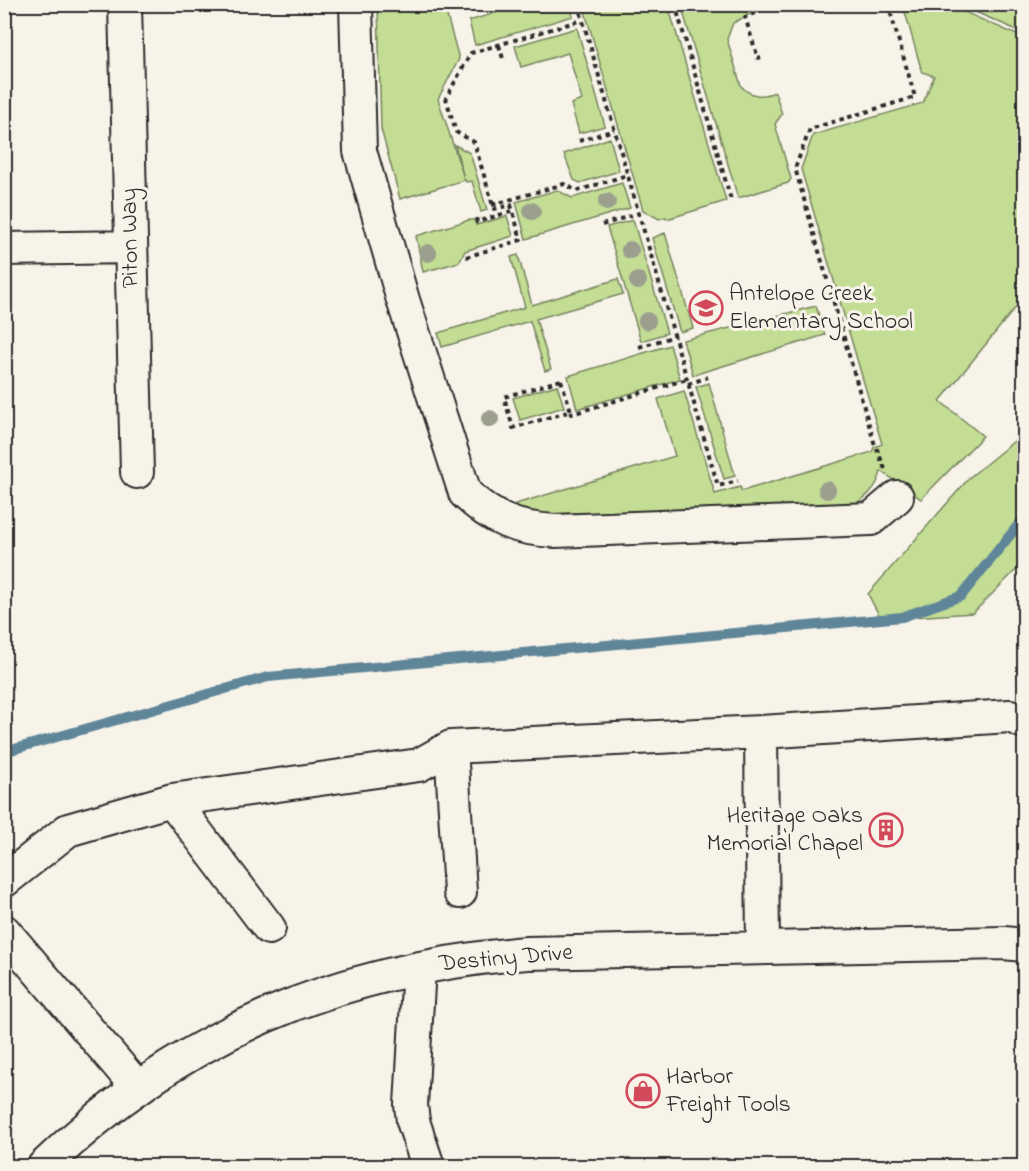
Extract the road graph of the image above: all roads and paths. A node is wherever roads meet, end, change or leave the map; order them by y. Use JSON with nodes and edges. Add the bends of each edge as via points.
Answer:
{"nodes":[{"id":1,"x":125,"y":4,"type":"edge"},
{"id":2,"x":356,"y":4,"type":"edge"},
{"id":3,"x":578,"y":4,"type":"edge"},
{"id":4,"x":675,"y":4,"type":"edge"},
{"id":5,"x":753,"y":4,"type":"edge"},
{"id":6,"x":888,"y":4,"type":"edge"},
{"id":7,"x":582,"y":20,"type":"junction"},
{"id":8,"x":499,"y":45,"type":"junction"},
{"id":9,"x":761,"y":57,"type":"dead end"},
{"id":10,"x":504,"y":62,"type":"dead end"},
{"id":11,"x":614,"y":130,"type":"junction"},
{"id":12,"x":579,"y":141,"type":"dead end"},
{"id":13,"x":627,"y":175,"type":"junction"},
{"id":14,"x":731,"y":200,"type":"dead end"},
{"id":15,"x":492,"y":205,"type":"junction"},
{"id":16,"x":512,"y":211,"type":"junction"},
{"id":17,"x":639,"y":213,"type":"junction"},
{"id":18,"x":476,"y":218,"type":"dead end"},
{"id":19,"x":602,"y":225,"type":"dead end"},
{"id":20,"x":131,"y":247,"type":"junction"},
{"id":21,"x":4,"y":249,"type":"edge"},
{"id":22,"x":466,"y":257,"type":"dead end"},
{"id":23,"x":675,"y":336,"type":"junction"},
{"id":24,"x":639,"y":347,"type":"dead end"},
{"id":25,"x":708,"y":377,"type":"dead end"},
{"id":26,"x":688,"y":381,"type":"junction"},
{"id":27,"x":571,"y":411,"type":"junction"},
{"id":28,"x":137,"y":472,"type":"dead end"},
{"id":29,"x":738,"y":481,"type":"dead end"},
{"id":30,"x":897,"y":497,"type":"joint"},
{"id":31,"x":1024,"y":722,"type":"edge"},
{"id":32,"x":761,"y":732,"type":"junction"},
{"id":33,"x":452,"y":747,"type":"junction"},
{"id":34,"x":172,"y":800,"type":"junction"},
{"id":35,"x":4,"y":881,"type":"edge"},
{"id":36,"x":460,"y":892,"type":"dead end"},
{"id":37,"x":269,"y":928,"type":"dead end"},
{"id":38,"x":4,"y":931,"type":"edge"},
{"id":39,"x":1024,"y":945,"type":"edge"},
{"id":40,"x":762,"y":948,"type":"junction"},
{"id":41,"x":418,"y":968,"type":"junction"},
{"id":42,"x":138,"y":1088,"type":"junction"},
{"id":43,"x":44,"y":1167,"type":"edge"},
{"id":44,"x":428,"y":1167,"type":"edge"}],
"edges":[{"from":1,"to":20,"type":"street","name":"Piton Way"},
{"from":2,"to":30,"type":"street","via":[[360,151],[465,493],[481,508],[527,530],[555,531],[871,519]]},
{"from":3,"to":7,"type":"path"},
{"from":4,"to":14,"type":"path"},
{"from":5,"to":9,"type":"path","via":[[755,13],[745,17],[758,58]]},
{"from":6,"to":30,"type":"path","via":[[915,97],[810,129],[795,168],[874,442]]},
{"from":7,"to":8,"type":"path"},
{"from":7,"to":11,"type":"path"},
{"from":8,"to":10,"type":"path"},
{"from":8,"to":15,"type":"path","via":[[471,53],[446,98],[456,132],[474,142]]},
{"from":11,"to":12,"type":"path"},
{"from":11,"to":13,"type":"path"},
{"from":13,"to":15,"type":"path","via":[[577,191],[564,184]]},
{"from":13,"to":17,"type":"path"},
{"from":15,"to":16,"type":"path","via":[[494,210],[511,205]]},
{"from":16,"to":18,"type":"path","via":[[477,222]]},
{"from":16,"to":22,"type":"path","via":[[520,240]]},
{"from":17,"to":19,"type":"path"},
{"from":17,"to":23,"type":"path"},
{"from":20,"to":21,"type":"street"},
{"from":20,"to":28,"type":"street","name":"Piton Way"},
{"from":23,"to":24,"type":"path"},
{"from":23,"to":26,"type":"path"},
{"from":25,"to":26,"type":"path"},
{"from":26,"to":27,"type":"path","via":[[572,414]]},
{"from":26,"to":29,"type":"path","via":[[718,486]]},
{"from":27,"to":27,"type":"path","via":[[561,380],[504,397],[513,428]]},
{"from":31,"to":32,"type":"street","via":[[1010,716]]},
{"from":32,"to":33,"type":"street"},
{"from":32,"to":40,"type":"street"},
{"from":33,"to":34,"type":"street","via":[[419,765]]},
{"from":33,"to":36,"type":"street"},
{"from":34,"to":35,"type":"street","via":[[68,830]]},
{"from":34,"to":37,"type":"street"},
{"from":38,"to":42,"type":"street"},
{"from":39,"to":40,"type":"street","name":"Destiny Drive"},
{"from":40,"to":41,"type":"street","name":"Destiny Drive","via":[[527,953]]},
{"from":41,"to":42,"type":"street","name":"Destiny Drive","via":[[360,980],[307,998],[237,1029]]},
{"from":41,"to":44,"type":"street","via":[[411,1105]]},
{"from":42,"to":43,"type":"street","name":"Destiny Drive","via":[[76,1135]]}]}
